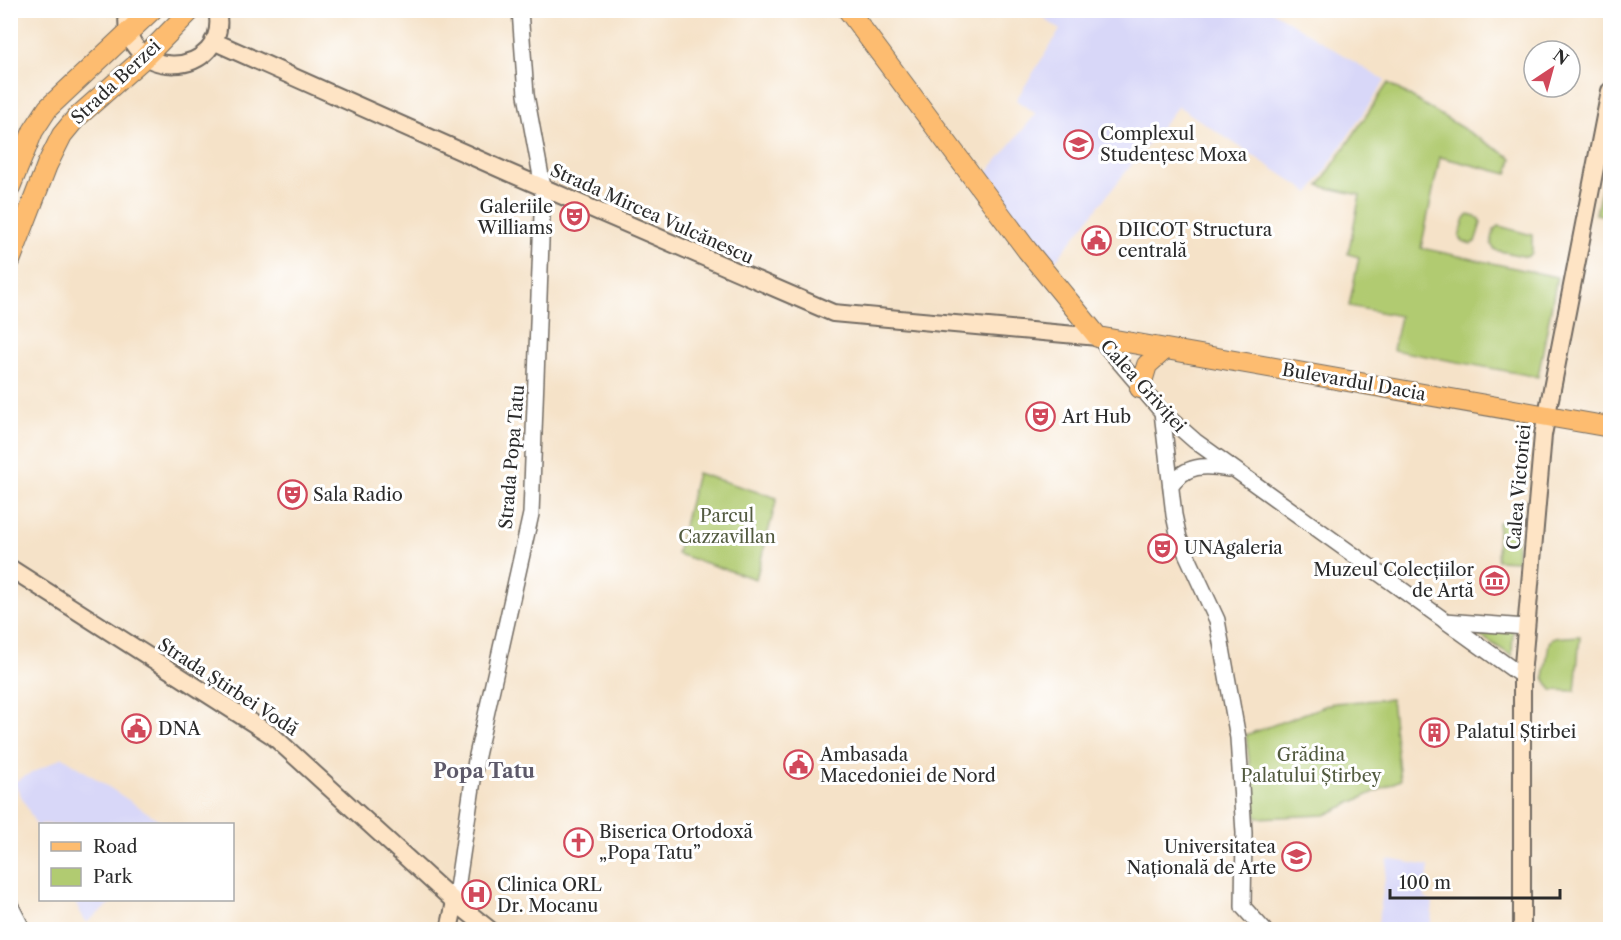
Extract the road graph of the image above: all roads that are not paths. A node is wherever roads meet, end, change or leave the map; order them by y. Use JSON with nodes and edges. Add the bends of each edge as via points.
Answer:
{"nodes":[{"id":1,"x":128,"y":10,"type":"edge"},
{"id":2,"x":152,"y":10,"type":"edge"},
{"id":3,"x":191,"y":10,"type":"edge"},
{"id":4,"x":217,"y":10,"type":"edge"},
{"id":5,"x":520,"y":10,"type":"edge"},
{"id":6,"x":848,"y":10,"type":"edge"},
{"id":7,"x":129,"y":33,"type":"junction"},
{"id":8,"x":213,"y":41,"type":"junction"},
{"id":9,"x":145,"y":57,"type":"junction"},
{"id":10,"x":1611,"y":91,"type":"edge"},
{"id":11,"x":10,"y":187,"type":"edge"},
{"id":12,"x":543,"y":188,"type":"junction"},
{"id":13,"x":10,"y":261,"type":"edge"},
{"id":14,"x":1098,"y":337,"type":"junction"},
{"id":15,"x":1165,"y":349,"type":"junction"},
{"id":16,"x":1140,"y":388,"type":"junction"},
{"id":17,"x":1162,"y":412,"type":"junction"},
{"id":18,"x":1545,"y":417,"type":"junction"},
{"id":19,"x":1611,"y":428,"type":"edge"},
{"id":20,"x":1232,"y":470,"type":"junction"},
{"id":21,"x":1171,"y":486,"type":"junction"},
{"id":22,"x":10,"y":568,"type":"edge"},
{"id":23,"x":1445,"y":621,"type":"junction"},
{"id":24,"x":1526,"y":627,"type":"junction"},
{"id":25,"x":1522,"y":676,"type":"junction"},
{"id":26,"x":455,"y":902,"type":"junction"},
{"id":27,"x":10,"y":905,"type":"edge"},
{"id":28,"x":23,"y":930,"type":"edge"},
{"id":29,"x":449,"y":930,"type":"edge"},
{"id":30,"x":490,"y":930,"type":"edge"},
{"id":31,"x":1264,"y":930,"type":"edge"},
{"id":32,"x":1522,"y":930,"type":"edge"}],
"edges":[{"from":1,"to":7,"type":"main road"},
{"from":2,"to":7,"type":"main road","name":"Strada Berzei"},
{"from":3,"to":9,"type":"main road","name":"Strada Berzei"},
{"from":4,"to":8,"type":"main road","via":[[218,28]]},
{"from":5,"to":12,"type":"street","name":"Strada Popa Tatu","via":[[526,95]]},
{"from":6,"to":14,"type":"main road","name":"Calea Griviței","via":[[1027,250]]},
{"from":7,"to":9,"type":"main road"},
{"from":7,"to":11,"type":"main road","name":"Strada Berzei","via":[[48,108],[33,131]]},
{"from":8,"to":9,"type":"main road","via":[[206,52],[182,65],[169,66]]},
{"from":8,"to":12,"type":"main road","name":"Strada Mircea Vulcănescu"},
{"from":9,"to":13,"type":"main road","name":"Strada Berzei","via":[[62,135]]},
{"from":10,"to":18,"type":"main road","name":"Calea Victoriei"},
{"from":12,"to":14,"type":"main road","name":"Strada Mircea Vulcănescu","via":[[833,313]]},
{"from":12,"to":26,"type":"street","name":"Strada Popa Tatu","via":[[531,514],[476,760]]},
{"from":14,"to":15,"type":"main road","name":"Bulevardul Dacia"},
{"from":14,"to":16,"type":"street","name":"Calea Griviței"},
{"from":15,"to":16,"type":"main road","via":[[1147,365]]},
{"from":15,"to":18,"type":"main road","name":"Bulevardul Dacia"},
{"from":16,"to":17,"type":"street","name":"Calea Griviței"},
{"from":17,"to":20,"type":"street","name":"Calea Griviței"},
{"from":17,"to":21,"type":"street"},
{"from":18,"to":19,"type":"main road","name":"Bulevardul Dacia"},
{"from":18,"to":24,"type":"main road","name":"Calea Victoriei"},
{"from":20,"to":21,"type":"street","via":[[1204,466],[1185,470]]},
{"from":20,"to":23,"type":"street","name":"Calea Griviței"},
{"from":21,"to":31,"type":"street","via":[[1179,538],[1209,599],[1222,642],[1242,767],[1244,907]]},
{"from":22,"to":26,"type":"main road","name":"Strada Știrbei Vodă","via":[[273,736]]},
{"from":23,"to":24,"type":"street"},
{"from":23,"to":25,"type":"street","name":"Calea Griviței"},
{"from":24,"to":25,"type":"main road","name":"Calea Victoriei"},
{"from":25,"to":32,"type":"main road","name":"Calea Victoriei"},
{"from":26,"to":29,"type":"main road"},
{"from":26,"to":30,"type":"main road","name":"Strada Știrbei Vodă"},
{"from":27,"to":28,"type":"street"}]}
